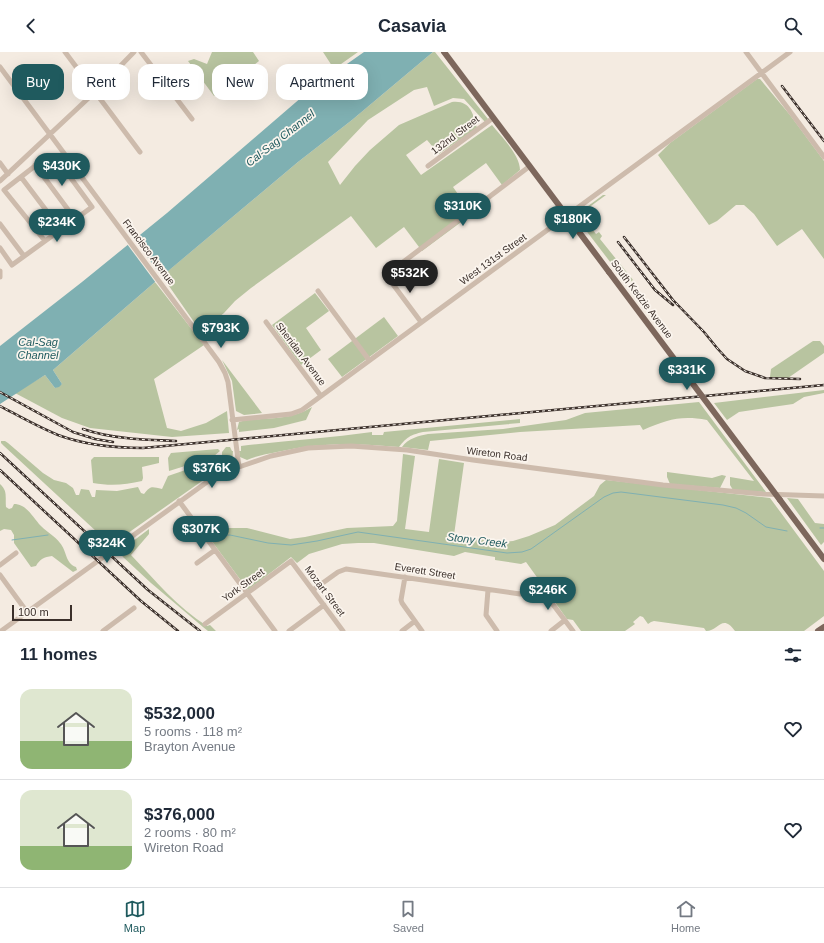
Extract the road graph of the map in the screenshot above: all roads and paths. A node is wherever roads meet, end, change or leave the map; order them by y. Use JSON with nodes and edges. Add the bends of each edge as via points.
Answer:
{"nodes":[{"id":1,"x":65,"y":52,"type":"edge"},
{"id":2,"x":134,"y":52,"type":"edge"},
{"id":3,"x":141,"y":52,"type":"edge"},
{"id":4,"x":444,"y":52,"type":"edge"},
{"id":5,"x":746,"y":52,"type":"edge"},
{"id":6,"x":790,"y":52,"type":"edge"},
{"id":7,"x":74,"y":64,"type":"edge"},
{"id":8,"x":122,"y":64,"type":"edge"},
{"id":9,"x":0,"y":67,"type":"edge"},
{"id":10,"x":762,"y":73,"type":"junction"},
{"id":11,"x":86,"y":100,"type":"edge"},
{"id":12,"x":101,"y":100,"type":"edge"},
{"id":13,"x":493,"y":118,"type":"junction"},
{"id":14,"x":192,"y":119,"type":"dead end"},
{"id":15,"x":50,"y":134,"type":"junction"},
{"id":16,"x":140,"y":152,"type":"dead end"},
{"id":17,"x":824,"y":157,"type":"edge"},
{"id":18,"x":0,"y":163,"type":"edge"},
{"id":19,"x":35,"y":165,"type":"junction"},
{"id":20,"x":428,"y":166,"type":"dead end"},
{"id":21,"x":530,"y":166,"type":"junction"},
{"id":22,"x":8,"y":174,"type":"junction"},
{"id":23,"x":21,"y":176,"type":"junction"},
{"id":24,"x":1,"y":180,"type":"edge"},
{"id":25,"x":9,"y":186,"type":"junction"},
{"id":26,"x":566,"y":216,"type":"junction"},
{"id":27,"x":75,"y":219,"type":"junction"},
{"id":28,"x":0,"y":224,"type":"edge"},
{"id":29,"x":61,"y":230,"type":"junction"},
{"id":30,"x":44,"y":241,"type":"junction"},
{"id":31,"x":0,"y":248,"type":"edge"},
{"id":32,"x":24,"y":256,"type":"junction"},
{"id":33,"x":318,"y":291,"type":"dead end"},
{"id":34,"x":266,"y":322,"type":"dead end"},
{"id":35,"x":421,"y":322,"type":"junction"},
{"id":36,"x":369,"y":360,"type":"junction"},
{"id":37,"x":321,"y":396,"type":"junction"},
{"id":38,"x":232,"y":420,"type":"junction"},
{"id":39,"x":238,"y":466,"type":"junction"},
{"id":40,"x":824,"y":496,"type":"edge"},
{"id":41,"x":179,"y":501,"type":"junction"},
{"id":42,"x":215,"y":550,"type":"junction"},
{"id":43,"x":16,"y":553,"type":"dead end"},
{"id":44,"x":824,"y":559,"type":"edge"},
{"id":45,"x":291,"y":561,"type":"joint"},
{"id":46,"x":197,"y":563,"type":"dead end"},
{"id":47,"x":0,"y":565,"type":"edge"},
{"id":48,"x":0,"y":575,"type":"edge"},
{"id":49,"x":405,"y":577,"type":"junction"},
{"id":50,"x":313,"y":590,"type":"junction"},
{"id":51,"x":488,"y":590,"type":"junction"},
{"id":52,"x":247,"y":594,"type":"junction"},
{"id":53,"x":324,"y":605,"type":"junction"},
{"id":54,"x":134,"y":608,"type":"dead end"},
{"id":55,"x":27,"y":612,"type":"junction"},
{"id":56,"x":565,"y":620,"type":"junction"},
{"id":57,"x":415,"y":621,"type":"junction"},
{"id":58,"x":205,"y":624,"type":"dead end"},
{"id":59,"x":824,"y":626,"type":"edge"},
{"id":60,"x":1,"y":631,"type":"edge"},
{"id":61,"x":103,"y":631,"type":"edge"},
{"id":62,"x":276,"y":631,"type":"edge"},
{"id":63,"x":289,"y":631,"type":"edge"},
{"id":64,"x":344,"y":631,"type":"edge"},
{"id":65,"x":402,"y":631,"type":"edge"},
{"id":66,"x":422,"y":631,"type":"edge"},
{"id":67,"x":497,"y":631,"type":"edge"},
{"id":68,"x":551,"y":631,"type":"edge"},
{"id":69,"x":573,"y":631,"type":"edge"},
{"id":70,"x":818,"y":631,"type":"edge"}],
"edges":[{"from":1,"to":7,"type":"street"},
{"from":2,"to":8,"type":"street"},
{"from":3,"to":14,"type":"street"},
{"from":4,"to":13,"type":"main road","name":"South Kedzie Avenue"},
{"from":5,"to":10,"type":"street"},
{"from":6,"to":10,"type":"street","name":"West 131st Street"},
{"from":9,"to":15,"type":"street","name":"Francisco Avenue"},
{"from":10,"to":17,"type":"street"},
{"from":10,"to":26,"type":"street","name":"West 131st Street"},
{"from":11,"to":15,"type":"street"},
{"from":12,"to":16,"type":"street"},
{"from":13,"to":20,"type":"street","name":"132nd Street"},
{"from":13,"to":21,"type":"main road","name":"South Kedzie Avenue"},
{"from":15,"to":22,"type":"street"},
{"from":15,"to":38,"type":"street","name":"Francisco Avenue","via":[[220,362],[226,372]]},
{"from":18,"to":22,"type":"street"},
{"from":19,"to":23,"type":"street"},
{"from":19,"to":27,"type":"street"},
{"from":19,"to":27,"type":"street","via":[[44,158],[57,159],[92,207]]},
{"from":21,"to":26,"type":"main road","name":"South Kedzie Avenue"},
{"from":21,"to":35,"type":"street","via":[[386,275]]},
{"from":22,"to":24,"type":"street"},
{"from":23,"to":25,"type":"street"},
{"from":23,"to":29,"type":"street"},
{"from":24,"to":25,"type":"street"},
{"from":25,"to":30,"type":"street","via":[[4,190]]},
{"from":26,"to":35,"type":"street","name":"West 131st Street"},
{"from":26,"to":44,"type":"main road","name":"South Kedzie Avenue","bridge":true},
{"from":27,"to":29,"type":"street"},
{"from":28,"to":32,"type":"street"},
{"from":29,"to":30,"type":"street"},
{"from":30,"to":32,"type":"street"},
{"from":31,"to":32,"type":"street","via":[[12,265]]},
{"from":33,"to":36,"type":"street"},
{"from":34,"to":37,"type":"street","name":"Sheridan Avenue"},
{"from":35,"to":36,"type":"street","name":"West 131st Street"},
{"from":36,"to":37,"type":"street","name":"West 131st Street"},
{"from":37,"to":38,"type":"street","name":"West 131st Street","via":[[296,413]]},
{"from":38,"to":39,"type":"street","name":"Francisco Avenue"},
{"from":39,"to":40,"type":"street","name":"Wireton Road","via":[[308,448],[351,446],[407,450],[663,485],[763,494]]},
{"from":39,"to":41,"type":"street","name":"Wireton Road","via":[[212,479]]},
{"from":41,"to":42,"type":"street"},
{"from":41,"to":55,"type":"street","name":"Wireton Road"},
{"from":42,"to":46,"type":"street"},
{"from":42,"to":52,"type":"street"},
{"from":43,"to":47,"type":"street"},
{"from":45,"to":50,"type":"street","name":"Mozart Street"},
{"from":45,"to":52,"type":"street","name":"York Street"},
{"from":48,"to":55,"type":"street"},
{"from":49,"to":50,"type":"street","name":"Everett Street","via":[[346,569]]},
{"from":49,"to":51,"type":"street","name":"Everett Street"},
{"from":49,"to":57,"type":"street","via":[[401,600]]},
{"from":50,"to":53,"type":"street","name":"Mozart Street"},
{"from":51,"to":56,"type":"street","name":"Everett Street","via":[[520,594],[536,582]]},
{"from":51,"to":67,"type":"street","via":[[486,615]]},
{"from":52,"to":58,"type":"street","name":"York Street"},
{"from":52,"to":62,"type":"street"},
{"from":53,"to":63,"type":"street"},
{"from":53,"to":64,"type":"street","name":"Mozart Street"},
{"from":54,"to":61,"type":"street"},
{"from":55,"to":60,"type":"street","name":"Wireton Road"},
{"from":56,"to":68,"type":"street"},
{"from":56,"to":69,"type":"street"},
{"from":57,"to":65,"type":"street"},
{"from":57,"to":66,"type":"street"},
{"from":59,"to":70,"type":"main road"}]}
